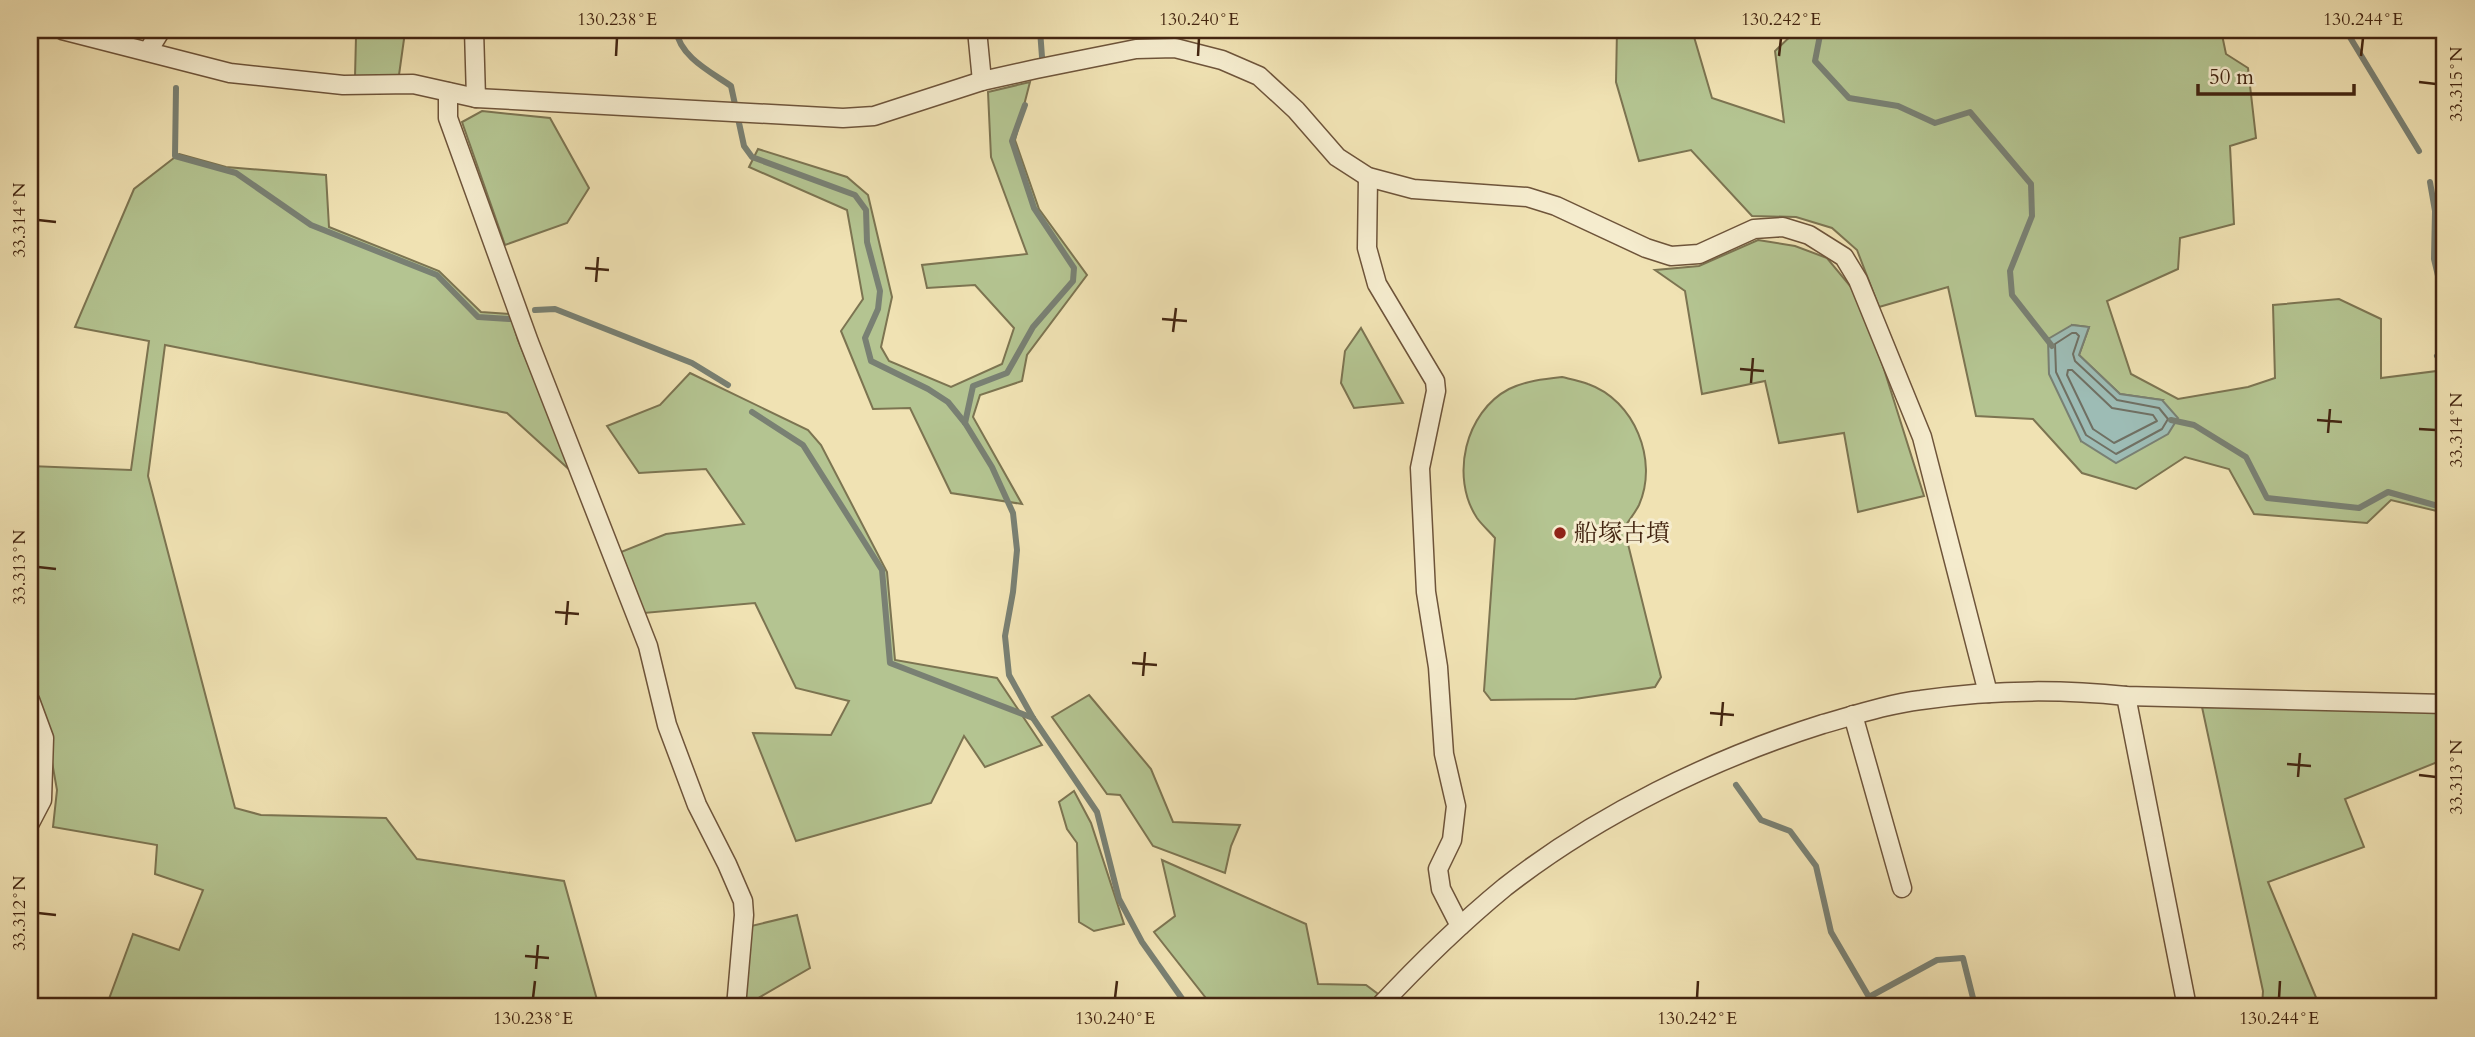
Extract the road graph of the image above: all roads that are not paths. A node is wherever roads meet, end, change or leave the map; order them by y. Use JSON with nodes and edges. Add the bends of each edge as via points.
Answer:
{"nodes":[{"id":1,"x":62,"y":30,"type":"edge"},
{"id":2,"x":161,"y":30,"type":"edge"},
{"id":3,"x":474,"y":30,"type":"edge"},
{"id":4,"x":977,"y":30,"type":"edge"},
{"id":5,"x":148,"y":51,"type":"junction"},
{"id":6,"x":982,"y":80,"type":"junction"},
{"id":7,"x":448,"y":92,"type":"junction"},
{"id":8,"x":476,"y":98,"type":"junction"},
{"id":9,"x":1368,"y":177,"type":"junction"},
{"id":10,"x":1989,"y":692,"type":"junction"},
{"id":11,"x":2126,"y":696,"type":"junction"},
{"id":12,"x":30,"y":700,"type":"edge"},
{"id":13,"x":2445,"y":704,"type":"edge"},
{"id":14,"x":1853,"y":715,"type":"junction"},
{"id":15,"x":30,"y":823,"type":"edge"},
{"id":16,"x":1902,"y":888,"type":"dead end"},
{"id":17,"x":1460,"y":926,"type":"junction"},
{"id":18,"x":736,"y":1007,"type":"edge"},
{"id":19,"x":1379,"y":1007,"type":"edge"},
{"id":20,"x":2187,"y":1007,"type":"edge"}],
"edges":[{"from":1,"to":5,"type":"street"},
{"from":2,"to":5,"type":"street"},
{"from":3,"to":8,"type":"street"},
{"from":4,"to":6,"type":"street"},
{"from":5,"to":7,"type":"street","via":[[230,73],[343,85],[413,84]]},
{"from":6,"to":8,"type":"street","via":[[874,116],[843,118]]},
{"from":6,"to":9,"type":"street","via":[[1136,49],[1175,48],[1259,76],[1336,157]]},
{"from":7,"to":8,"type":"street"},
{"from":7,"to":18,"type":"street","via":[[448,118],[529,342],[648,646],[671,736],[697,806],[743,901]]},
{"from":9,"to":10,"type":"street","via":[[1413,189],[1527,197],[1671,256],[1699,254],[1754,229],[1783,226],[1809,235],[1844,257],[1858,280],[1922,437]]},
{"from":9,"to":17,"type":"street","via":[[1367,248],[1377,284],[1435,381],[1420,468],[1426,592],[1438,667],[1444,754],[1456,806],[1452,840],[1438,869],[1441,889]]},
{"from":10,"to":11,"type":"street"},
{"from":10,"to":14,"type":"street","via":[[1918,700]]},
{"from":11,"to":13,"type":"street"},
{"from":11,"to":20,"type":"street"},
{"from":12,"to":15,"type":"street","via":[[44,738],[42,800]]},
{"from":14,"to":16,"type":"street"},
{"from":14,"to":17,"type":"street","via":[[1777,738],[1706,767],[1629,807],[1555,852]]},
{"from":17,"to":19,"type":"street"}]}
